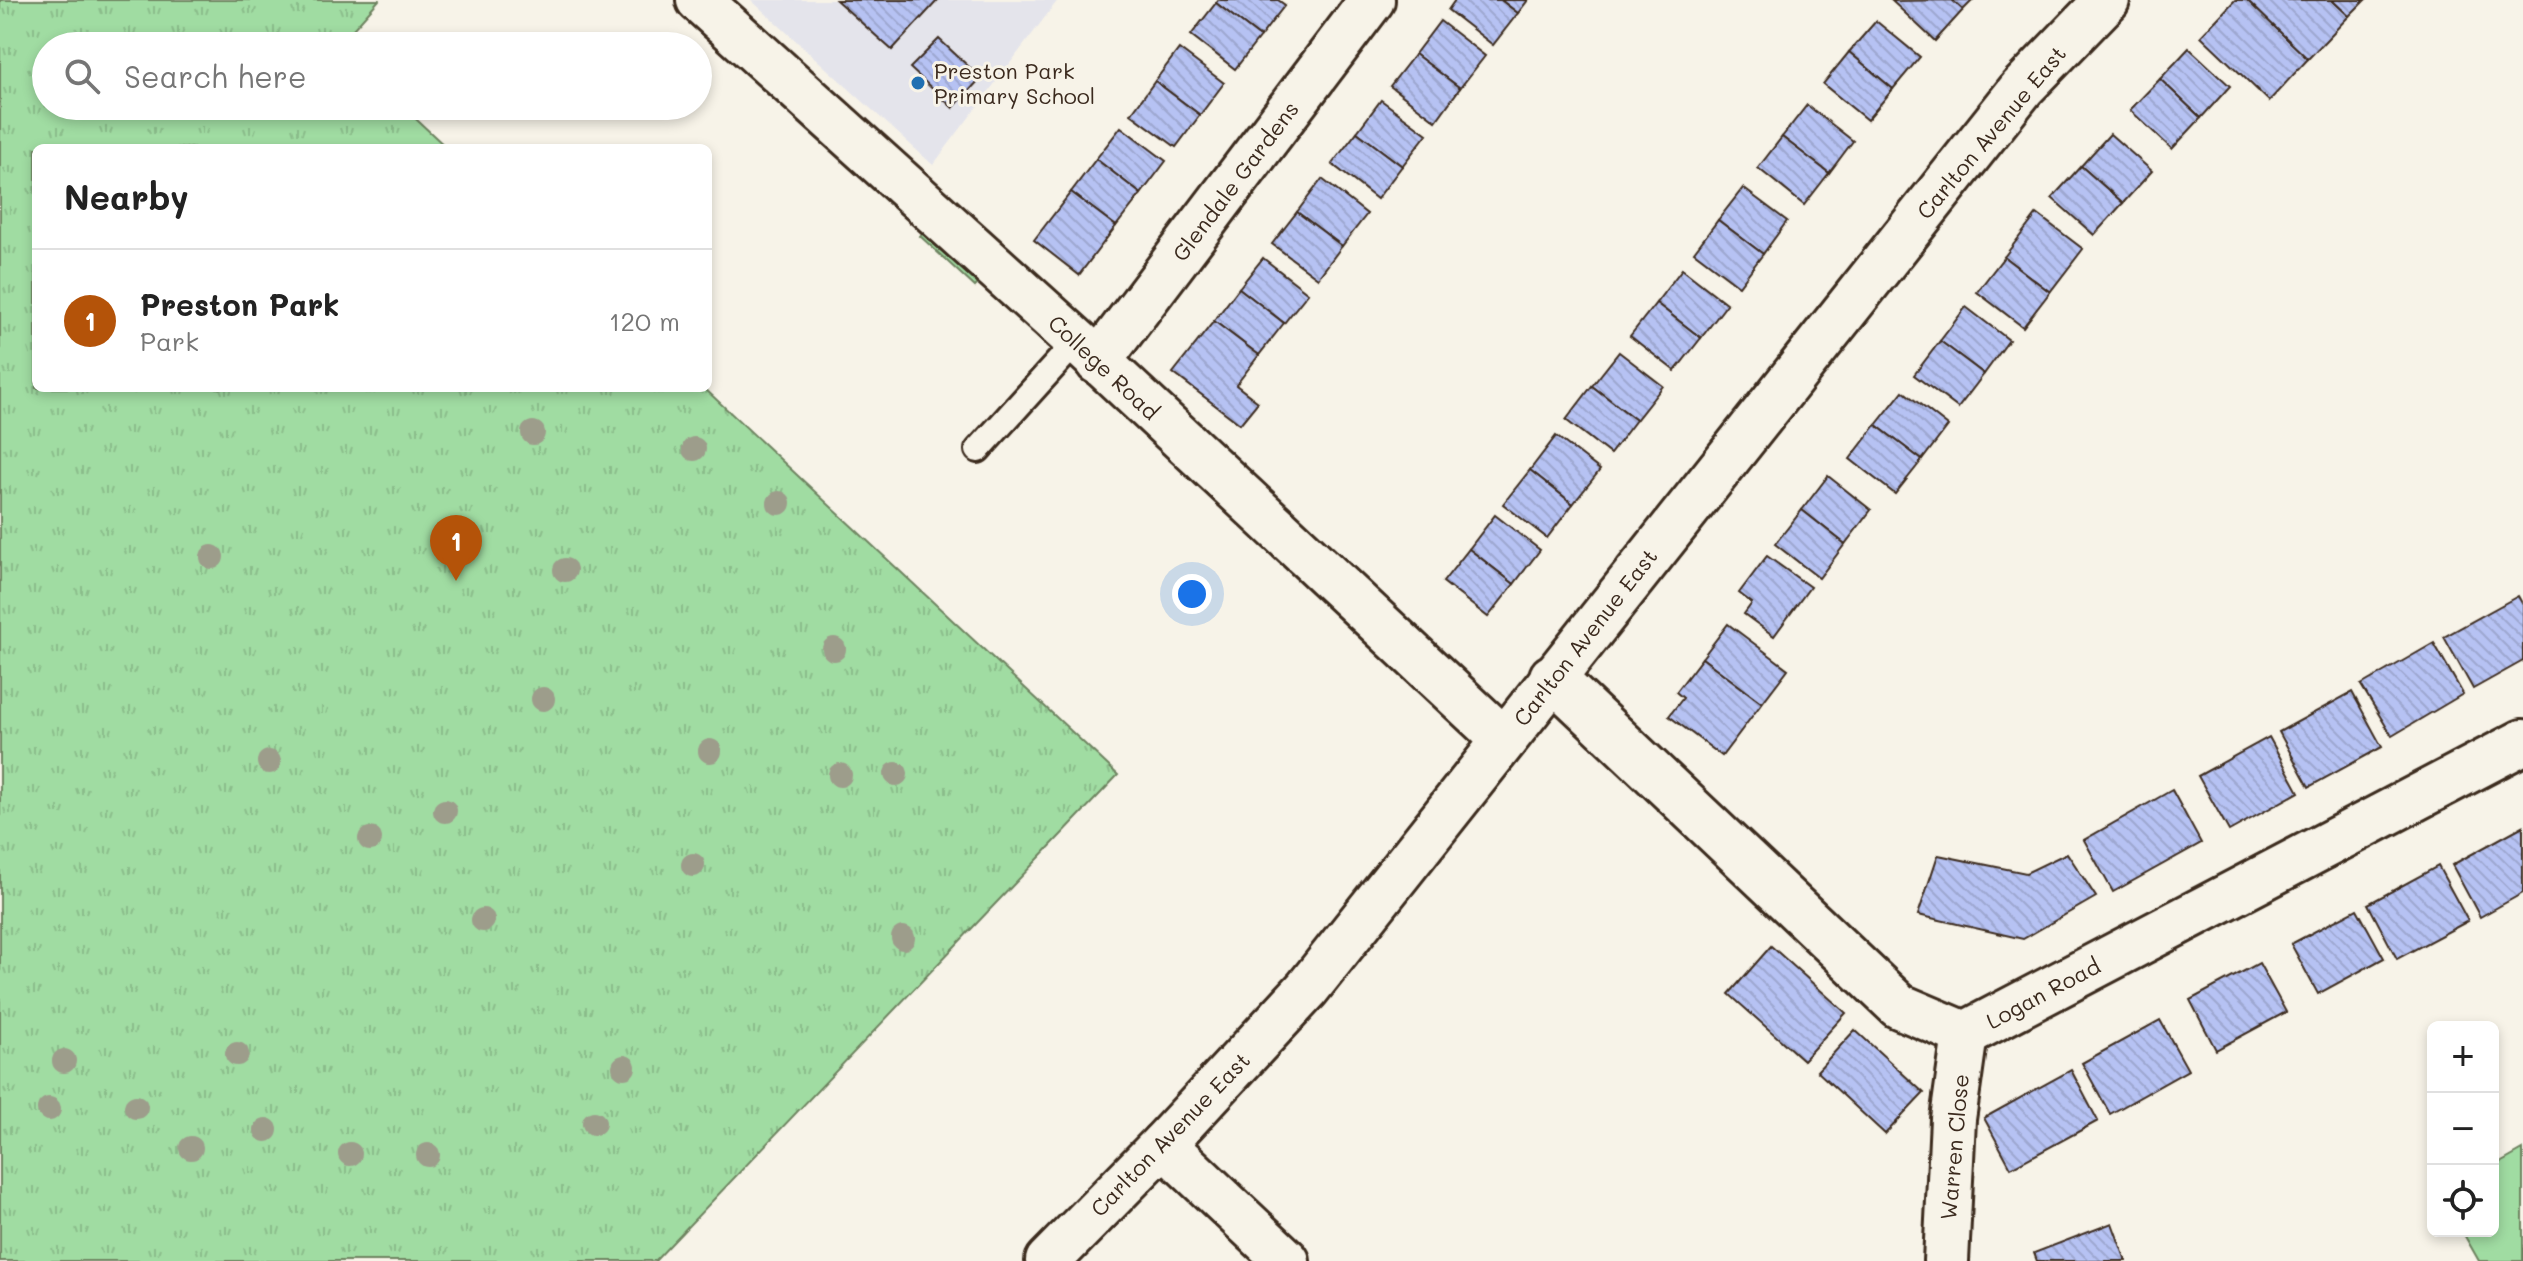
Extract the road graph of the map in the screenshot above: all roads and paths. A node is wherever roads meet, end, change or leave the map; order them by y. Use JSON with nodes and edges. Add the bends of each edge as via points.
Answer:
{"nodes":[{"id":1,"x":699,"y":0,"type":"edge"},
{"id":2,"x":1372,"y":0,"type":"edge"},
{"id":3,"x":2107,"y":0,"type":"edge"},
{"id":4,"x":1088,"y":351,"type":"junction"},
{"id":5,"x":978,"y":450,"type":"dead end"},
{"id":6,"x":1552,"y":677,"type":"junction"},
{"id":7,"x":1504,"y":740,"type":"junction"},
{"id":8,"x":2523,"y":742,"type":"edge"},
{"id":9,"x":1965,"y":1034,"type":"junction"},
{"id":10,"x":1163,"y":1144,"type":"junction"},
{"id":11,"x":1048,"y":1261,"type":"edge"},
{"id":12,"x":1287,"y":1261,"type":"edge"},
{"id":13,"x":1946,"y":1261,"type":"edge"}],
"edges":[{"from":1,"to":4,"type":"street","name":"College Road"},
{"from":2,"to":4,"type":"street","name":"Glendale Gardens"},
{"from":3,"to":6,"type":"street","name":"Carlton Avenue East","via":[[2022,88]]},
{"from":4,"to":5,"type":"lane"},
{"from":4,"to":7,"type":"street","name":"College Road"},
{"from":6,"to":7,"type":"street","name":"Carlton Avenue East"},
{"from":6,"to":9,"type":"street","name":"Logan Road","via":[[1899,1006]]},
{"from":7,"to":10,"type":"street","name":"Carlton Avenue East","via":[[1307,989]]},
{"from":8,"to":9,"type":"street","name":"Logan Road"},
{"from":9,"to":13,"type":"street","name":"Warren Close","via":[[1953,1119]]},
{"from":10,"to":11,"type":"street","name":"Carlton Avenue East"},
{"from":10,"to":12,"type":"street"}]}
